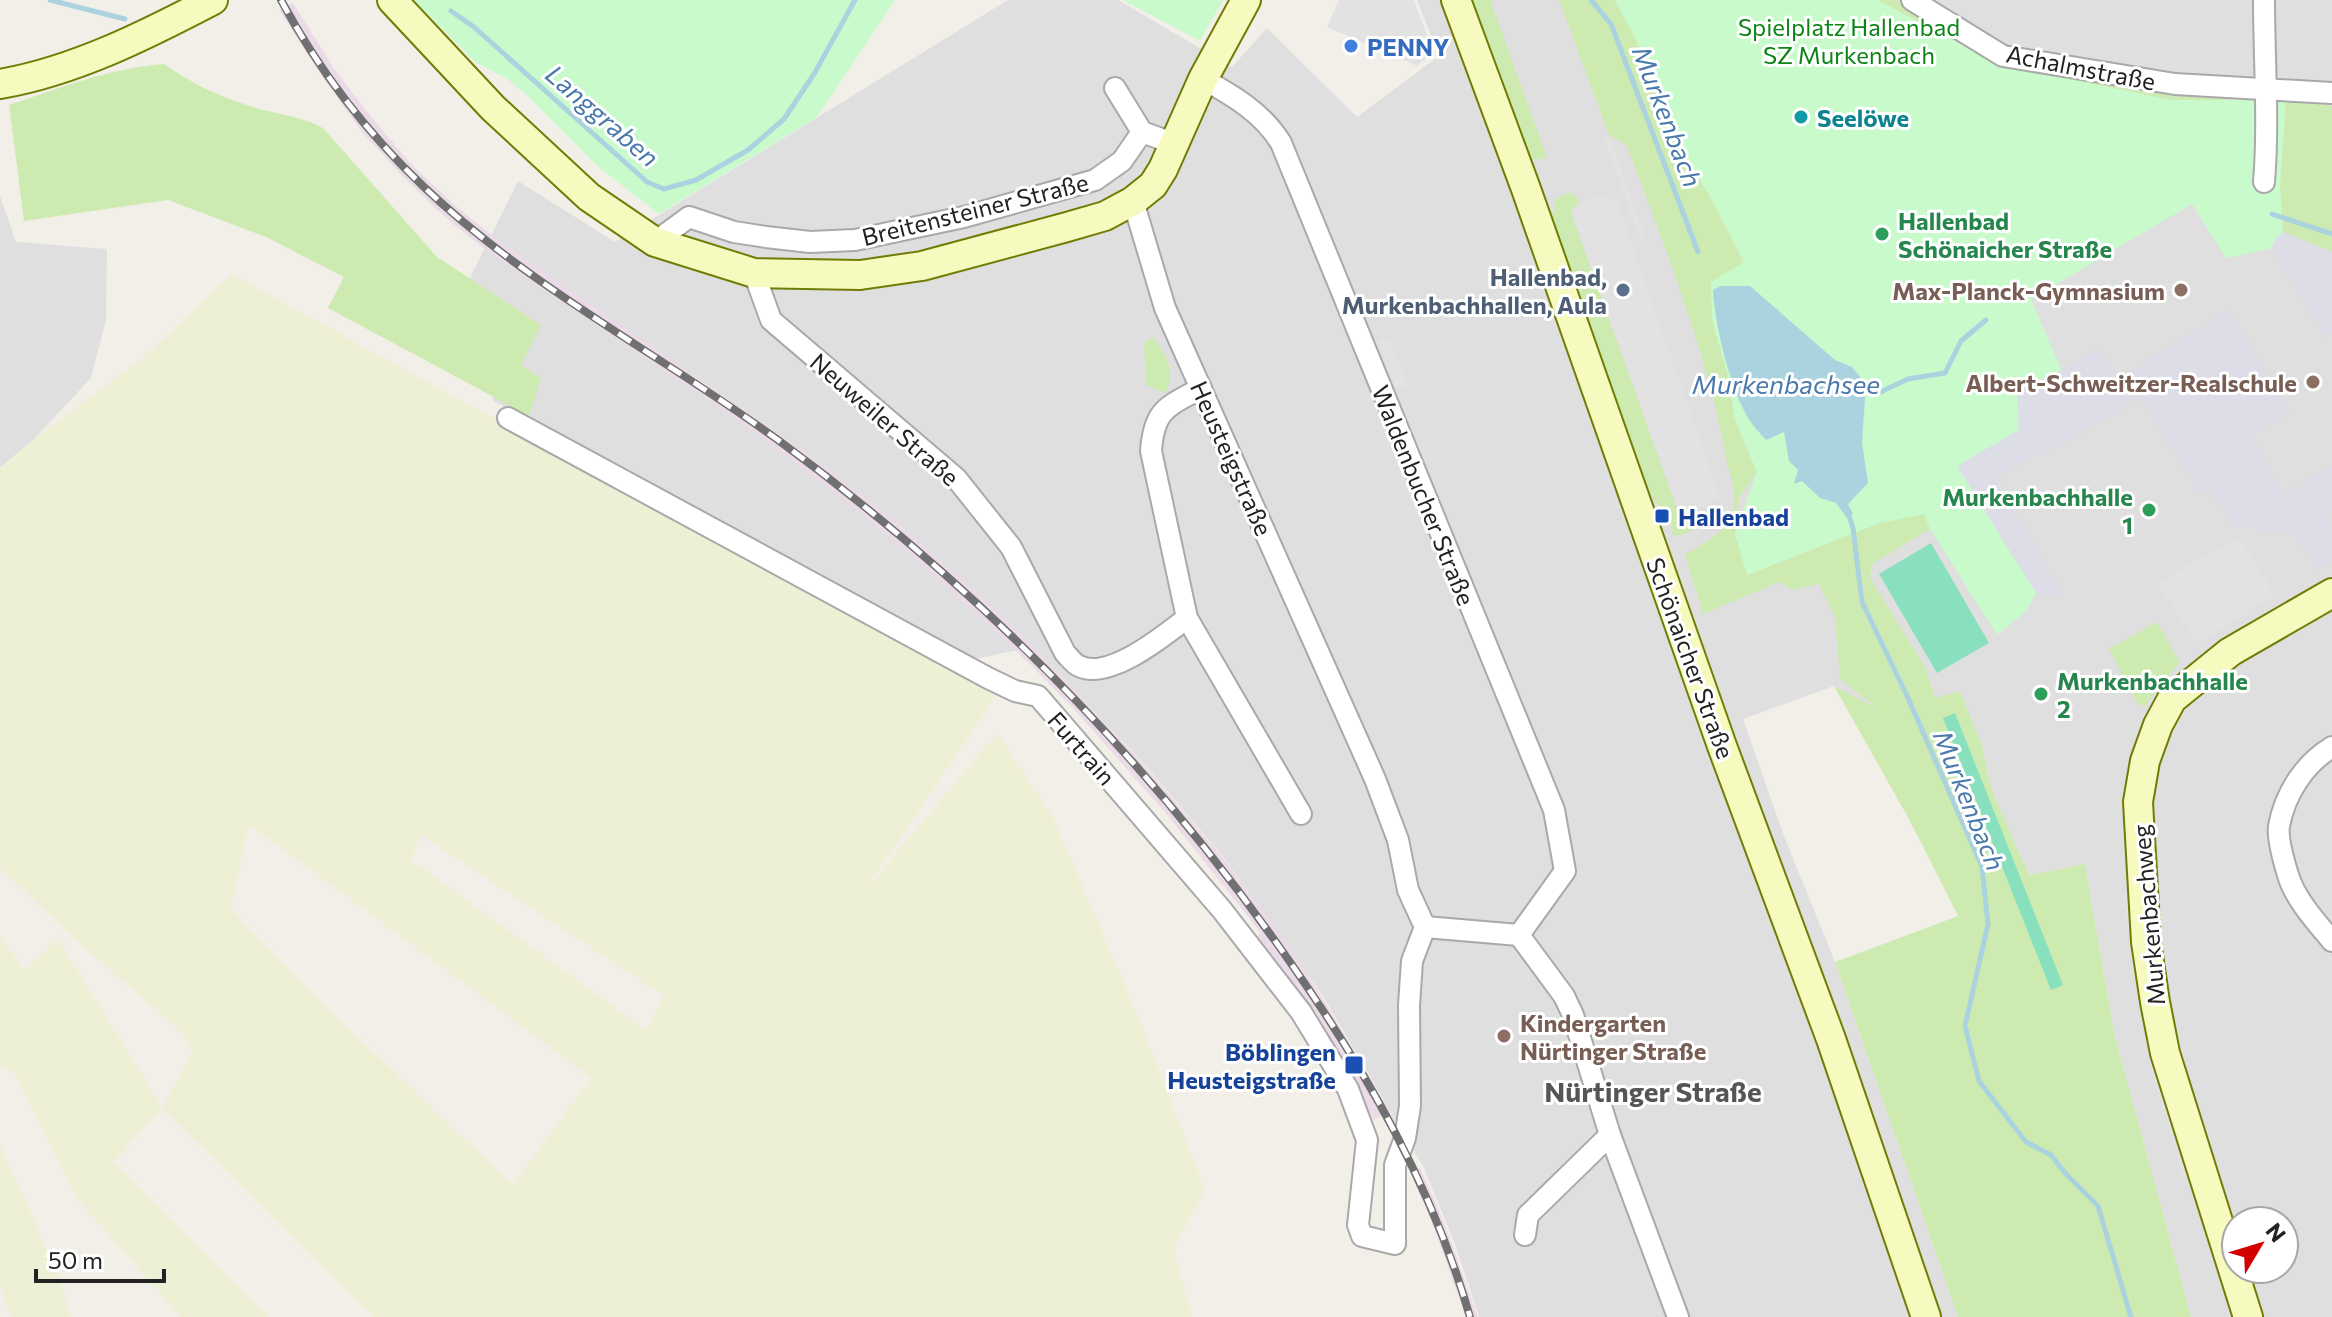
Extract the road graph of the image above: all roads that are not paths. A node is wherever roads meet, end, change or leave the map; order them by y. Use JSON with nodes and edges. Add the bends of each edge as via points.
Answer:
{"nodes":[{"id":1,"x":213,"y":0,"type":"edge"},
{"id":2,"x":392,"y":0,"type":"edge"},
{"id":3,"x":1246,"y":0,"type":"edge"},
{"id":4,"x":1456,"y":0,"type":"edge"},
{"id":5,"x":1912,"y":0,"type":"edge"},
{"id":6,"x":2264,"y":0,"type":"edge"},
{"id":7,"x":181,"y":8,"type":"edge"},
{"id":8,"x":1203,"y":79,"type":"junction"},
{"id":9,"x":0,"y":84,"type":"edge"},
{"id":10,"x":1115,"y":88,"type":"dead end"},
{"id":11,"x":2264,"y":88,"type":"junction"},
{"id":12,"x":2332,"y":93,"type":"edge"},
{"id":13,"x":1142,"y":132,"type":"junction"},
{"id":14,"x":1175,"y":144,"type":"junction"},
{"id":15,"x":2264,"y":182,"type":"dead end"},
{"id":16,"x":1133,"y":201,"type":"junction"},
{"id":17,"x":655,"y":242,"type":"junction"},
{"id":18,"x":754,"y":273,"type":"junction"},
{"id":19,"x":1201,"y":388,"type":"junction"},
{"id":20,"x":508,"y":418,"type":"dead end"},
{"id":21,"x":2332,"y":593,"type":"edge"},
{"id":22,"x":1187,"y":618,"type":"junction"},
{"id":23,"x":2332,"y":747,"type":"edge"},
{"id":24,"x":1301,"y":814,"type":"dead end"},
{"id":25,"x":1425,"y":927,"type":"junction"},
{"id":26,"x":1519,"y":935,"type":"junction"},
{"id":27,"x":2332,"y":941,"type":"edge"},
{"id":28,"x":1610,"y":1135,"type":"junction"},
{"id":29,"x":1525,"y":1235,"type":"dead end"},
{"id":30,"x":1677,"y":1317,"type":"edge"},
{"id":31,"x":1926,"y":1317,"type":"edge"},
{"id":32,"x":2248,"y":1317,"type":"edge"}],
"edges":[{"from":1,"to":7,"type":"street"},
{"from":2,"to":17,"type":"street","name":"Breitensteiner Straße","via":[[493,108],[589,197]]},
{"from":3,"to":8,"type":"street"},
{"from":4,"to":31,"type":"street","name":"Schönaicher Straße"},
{"from":5,"to":11,"type":"street","name":"Achalmstraße","via":[[2003,56],[2175,84]]},
{"from":6,"to":11,"type":"street"},
{"from":7,"to":9,"type":"street","via":[[97,55]]},
{"from":8,"to":14,"type":"street"},
{"from":8,"to":26,"type":"street","name":"Waldenbucher Straße","via":[[1267,123],[1281,143],[1554,810],[1565,871]]},
{"from":10,"to":13,"type":"street"},
{"from":11,"to":12,"type":"street","name":"Achalmstraße"},
{"from":11,"to":15,"type":"street"},
{"from":13,"to":14,"type":"street"},
{"from":13,"to":17,"type":"street","name":"Breitensteiner Straße","via":[[1122,161],[1095,180],[905,231],[810,242],[734,232],[689,217]]},
{"from":14,"to":16,"type":"street","via":[[1153,185]]},
{"from":16,"to":18,"type":"street","name":"Breitensteiner Straße","via":[[1105,216],[922,266],[860,275]]},
{"from":16,"to":19,"type":"street","name":"Heusteigstraße","via":[[1165,308]]},
{"from":17,"to":18,"type":"street","name":"Breitensteiner Straße"},
{"from":18,"to":22,"type":"street","name":"Neuweiler Straße","via":[[771,320],[956,478],[1011,547],[1065,653],[1079,666],[1092,669],[1138,656]]},
{"from":19,"to":22,"type":"street","via":[[1162,409],[1152,427],[1151,451]]},
{"from":19,"to":25,"type":"street","name":"Heusteigstraße","via":[[1375,779],[1398,840],[1408,890]]},
{"from":20,"to":25,"type":"street","name":"Furtrain","via":[[988,678],[1038,696],[1222,910],[1301,1012],[1348,1089],[1367,1140],[1358,1225],[1362,1236],[1395,1244],[1395,1165],[1410,1106],[1412,961]]},
{"from":21,"to":32,"type":"street","name":"Murkenbachweg","via":[[2230,652],[2172,699],[2145,761],[2138,802],[2146,942],[2163,1040]]},
{"from":22,"to":24,"type":"street"},
{"from":23,"to":27,"type":"street","via":[[2314,758],[2291,790],[2279,829],[2288,877]]},
{"from":25,"to":26,"type":"street"},
{"from":26,"to":28,"type":"street","via":[[1573,1015]]},
{"from":28,"to":29,"type":"street","via":[[1528,1215]]},
{"from":28,"to":30,"type":"street"}]}
